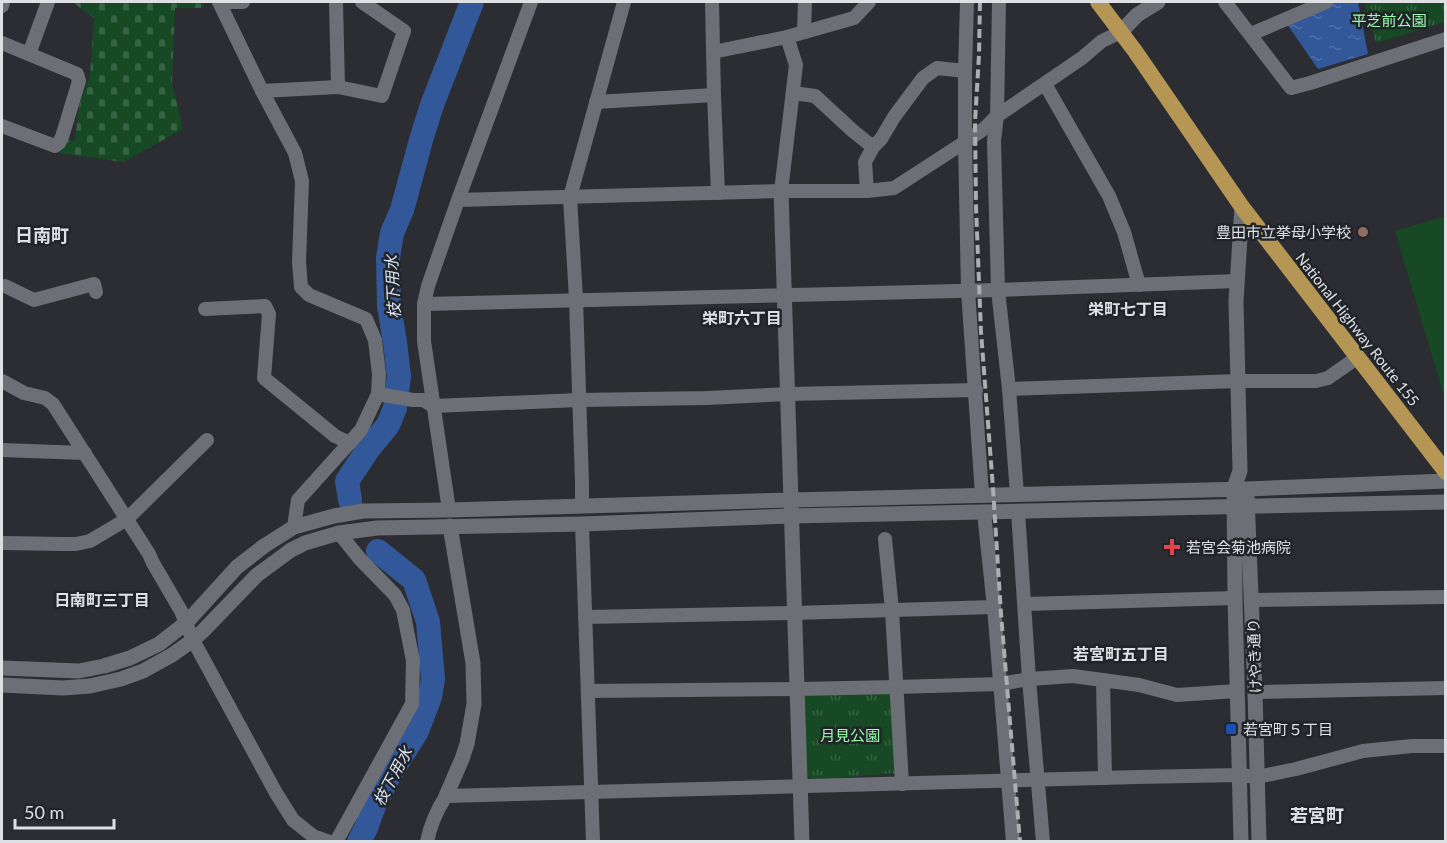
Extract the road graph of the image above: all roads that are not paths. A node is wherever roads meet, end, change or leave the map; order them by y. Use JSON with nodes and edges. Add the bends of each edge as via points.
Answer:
{"nodes":[{"id":1,"x":3,"y":2,"type":"edge"},
{"id":2,"x":48,"y":2,"type":"edge"},
{"id":3,"x":219,"y":2,"type":"edge"},
{"id":4,"x":243,"y":2,"type":"edge"},
{"id":5,"x":336,"y":2,"type":"edge"},
{"id":6,"x":362,"y":2,"type":"edge"},
{"id":7,"x":531,"y":2,"type":"edge"},
{"id":8,"x":624,"y":2,"type":"edge"},
{"id":9,"x":712,"y":2,"type":"edge"},
{"id":10,"x":805,"y":2,"type":"edge"},
{"id":11,"x":869,"y":2,"type":"edge"},
{"id":12,"x":967,"y":2,"type":"edge"},
{"id":13,"x":999,"y":2,"type":"edge"},
{"id":14,"x":1098,"y":2,"type":"edge"},
{"id":15,"x":1158,"y":2,"type":"edge"},
{"id":16,"x":1226,"y":2,"type":"edge"},
{"id":17,"x":1326,"y":2,"type":"edge"},
{"id":18,"x":2,"y":6,"type":"edge"},
{"id":19,"x":804,"y":32,"type":"junction"},
{"id":20,"x":1121,"y":32,"type":"junction"},
{"id":21,"x":1251,"y":34,"type":"junction"},
{"id":22,"x":787,"y":38,"type":"junction"},
{"id":23,"x":1446,"y":39,"type":"edge"},
{"id":24,"x":2,"y":43,"type":"edge"},
{"id":25,"x":713,"y":52,"type":"junction"},
{"id":26,"x":29,"y":54,"type":"junction"},
{"id":27,"x":965,"y":71,"type":"junction"},
{"id":28,"x":1045,"y":84,"type":"junction"},
{"id":29,"x":338,"y":87,"type":"junction"},
{"id":30,"x":262,"y":91,"type":"junction"},
{"id":31,"x":793,"y":93,"type":"junction"},
{"id":32,"x":714,"y":94,"type":"junction"},
{"id":33,"x":596,"y":102,"type":"junction"},
{"id":34,"x":997,"y":116,"type":"junction"},
{"id":35,"x":2,"y":126,"type":"edge"},
{"id":36,"x":965,"y":142,"type":"junction"},
{"id":37,"x":873,"y":147,"type":"junction"},
{"id":38,"x":781,"y":191,"type":"junction"},
{"id":39,"x":867,"y":191,"type":"junction"},
{"id":40,"x":718,"y":193,"type":"junction"},
{"id":41,"x":570,"y":197,"type":"junction"},
{"id":42,"x":458,"y":200,"type":"junction"},
{"id":43,"x":1242,"y":207,"type":"junction"},
{"id":44,"x":1237,"y":281,"type":"junction"},
{"id":45,"x":1139,"y":285,"type":"junction"},
{"id":46,"x":3,"y":289,"type":"edge"},
{"id":47,"x":968,"y":290,"type":"junction"},
{"id":48,"x":998,"y":290,"type":"junction"},
{"id":49,"x":96,"y":292,"type":"dead end"},
{"id":50,"x":784,"y":295,"type":"junction"},
{"id":51,"x":576,"y":299,"type":"junction"},
{"id":52,"x":424,"y":304,"type":"junction"},
{"id":53,"x":205,"y":309,"type":"dead end"},
{"id":54,"x":1358,"y":357,"type":"junction"},
{"id":55,"x":2,"y":381,"type":"edge"},
{"id":56,"x":1238,"y":381,"type":"junction"},
{"id":57,"x":1009,"y":389,"type":"junction"},
{"id":58,"x":976,"y":390,"type":"junction"},
{"id":59,"x":788,"y":393,"type":"junction"},
{"id":60,"x":382,"y":395,"type":"junction"},
{"id":61,"x":579,"y":400,"type":"junction"},
{"id":62,"x":433,"y":406,"type":"junction"},
{"id":63,"x":207,"y":440,"type":"dead end"},
{"id":64,"x":350,"y":443,"type":"junction"},
{"id":65,"x":2,"y":450,"type":"edge"},
{"id":66,"x":85,"y":453,"type":"junction"},
{"id":67,"x":1446,"y":472,"type":"edge"},
{"id":68,"x":1446,"y":481,"type":"edge"},
{"id":69,"x":1240,"y":489,"type":"junction"},
{"id":70,"x":982,"y":495,"type":"junction"},
{"id":71,"x":1017,"y":495,"type":"junction"},
{"id":72,"x":791,"y":500,"type":"junction"},
{"id":73,"x":1446,"y":502,"type":"edge"},
{"id":74,"x":582,"y":506,"type":"junction"},
{"id":75,"x":1241,"y":506,"type":"junction"},
{"id":76,"x":1018,"y":511,"type":"junction"},
{"id":77,"x":984,"y":513,"type":"junction"},
{"id":78,"x":791,"y":516,"type":"junction"},
{"id":79,"x":449,"y":518,"type":"junction"},
{"id":80,"x":127,"y":519,"type":"junction"},
{"id":81,"x":582,"y":524,"type":"junction"},
{"id":82,"x":294,"y":527,"type":"junction"},
{"id":83,"x":339,"y":533,"type":"junction"},
{"id":84,"x":885,"y":539,"type":"dead end"},
{"id":85,"x":2,"y":543,"type":"edge"},
{"id":86,"x":1446,"y":597,"type":"edge"},
{"id":87,"x":1235,"y":598,"type":"junction"},
{"id":88,"x":1251,"y":600,"type":"junction"},
{"id":89,"x":1025,"y":604,"type":"junction"},
{"id":90,"x":994,"y":607,"type":"junction"},
{"id":91,"x":892,"y":610,"type":"junction"},
{"id":92,"x":794,"y":614,"type":"junction"},
{"id":93,"x":585,"y":617,"type":"junction"},
{"id":94,"x":186,"y":623,"type":"junction"},
{"id":95,"x":193,"y":640,"type":"junction"},
{"id":96,"x":2,"y":668,"type":"edge"},
{"id":97,"x":1029,"y":679,"type":"junction"},
{"id":98,"x":1103,"y":680,"type":"junction"},
{"id":99,"x":1000,"y":684,"type":"junction"},
{"id":100,"x":2,"y":685,"type":"edge"},
{"id":101,"x":896,"y":687,"type":"junction"},
{"id":102,"x":1446,"y":688,"type":"edge"},
{"id":103,"x":797,"y":689,"type":"junction"},
{"id":104,"x":1238,"y":691,"type":"junction"},
{"id":105,"x":588,"y":692,"type":"junction"},
{"id":106,"x":1255,"y":692,"type":"junction"},
{"id":107,"x":1446,"y":746,"type":"edge"},
{"id":108,"x":1239,"y":775,"type":"junction"},
{"id":109,"x":1257,"y":777,"type":"junction"},
{"id":110,"x":1105,"y":778,"type":"junction"},
{"id":111,"x":1038,"y":780,"type":"junction"},
{"id":112,"x":1008,"y":782,"type":"junction"},
{"id":113,"x":902,"y":784,"type":"junction"},
{"id":114,"x":800,"y":787,"type":"junction"},
{"id":115,"x":591,"y":793,"type":"junction"},
{"id":116,"x":446,"y":796,"type":"junction"},
{"id":117,"x":330,"y":842,"type":"edge"},
{"id":118,"x":336,"y":842,"type":"edge"},
{"id":119,"x":427,"y":842,"type":"edge"},
{"id":120,"x":593,"y":842,"type":"edge"},
{"id":121,"x":802,"y":842,"type":"edge"},
{"id":122,"x":1013,"y":842,"type":"edge"},
{"id":123,"x":1043,"y":842,"type":"edge"},
{"id":124,"x":1241,"y":842,"type":"edge"},
{"id":125,"x":1258,"y":842,"type":"edge"}],
"edges":[{"from":1,"to":18,"type":"street"},
{"from":2,"to":26,"type":"street"},
{"from":3,"to":4,"type":"street"},
{"from":3,"to":30,"type":"street"},
{"from":5,"to":29,"type":"street"},
{"from":6,"to":29,"type":"street","via":[[404,31],[382,96]]},
{"from":7,"to":42,"type":"street"},
{"from":8,"to":33,"type":"street"},
{"from":9,"to":25,"type":"street"},
{"from":10,"to":19,"type":"street"},
{"from":11,"to":19,"type":"street","via":[[854,18]]},
{"from":12,"to":27,"type":"street"},
{"from":13,"to":34,"type":"street"},
{"from":14,"to":20,"type":"highway","name":"National Highway Route 155"},
{"from":15,"to":20,"type":"street","via":[[1137,15]]},
{"from":16,"to":21,"type":"street"},
{"from":17,"to":21,"type":"street"},
{"from":19,"to":22,"type":"street"},
{"from":20,"to":28,"type":"street","via":[[1102,41]]},
{"from":20,"to":43,"type":"highway","name":"National Highway Route 155"},
{"from":21,"to":23,"type":"street","via":[[1291,88]]},
{"from":22,"to":25,"type":"street"},
{"from":22,"to":31,"type":"street","via":[[796,65]]},
{"from":24,"to":26,"type":"street"},
{"from":25,"to":32,"type":"street"},
{"from":26,"to":35,"type":"street","via":[[77,74],[79,81],[62,137],[55,146]]},
{"from":27,"to":36,"type":"street"},
{"from":27,"to":37,"type":"street","via":[[937,68],[923,78]]},
{"from":28,"to":34,"type":"street"},
{"from":28,"to":45,"type":"street","via":[[1109,195]]},
{"from":29,"to":30,"type":"street"},
{"from":30,"to":60,"type":"street","via":[[295,153],[302,181],[301,286],[309,295],[366,319],[375,340]]},
{"from":31,"to":37,"type":"street","via":[[815,96]]},
{"from":31,"to":38,"type":"street"},
{"from":32,"to":33,"type":"street"},
{"from":32,"to":40,"type":"street"},
{"from":33,"to":41,"type":"street"},
{"from":34,"to":36,"type":"street"},
{"from":34,"to":48,"type":"street","via":[[994,141]]},
{"from":36,"to":39,"type":"street","via":[[894,188]]},
{"from":36,"to":47,"type":"street"},
{"from":37,"to":39,"type":"street","via":[[865,162]]},
{"from":38,"to":39,"type":"street"},
{"from":38,"to":40,"type":"street"},
{"from":38,"to":50,"type":"street"},
{"from":40,"to":41,"type":"street"},
{"from":41,"to":42,"type":"street"},
{"from":41,"to":51,"type":"street"},
{"from":42,"to":52,"type":"street"},
{"from":43,"to":44,"type":"street"},
{"from":43,"to":54,"type":"highway","name":"National Highway Route 155"},
{"from":44,"to":45,"type":"street"},
{"from":44,"to":56,"type":"street"},
{"from":45,"to":48,"type":"street"},
{"from":46,"to":49,"type":"street","via":[[34,300],[94,284]]},
{"from":47,"to":48,"type":"street"},
{"from":47,"to":50,"type":"street"},
{"from":47,"to":58,"type":"street"},
{"from":48,"to":57,"type":"street"},
{"from":50,"to":51,"type":"street"},
{"from":50,"to":59,"type":"street"},
{"from":51,"to":52,"type":"street"},
{"from":51,"to":61,"type":"street"},
{"from":52,"to":62,"type":"street","via":[[424,342]]},
{"from":53,"to":64,"type":"street","via":[[265,306],[269,314],[264,378],[335,436]]},
{"from":54,"to":56,"type":"street","via":[[1322,380]]},
{"from":54,"to":67,"type":"highway","name":"National Highway Route 155"},
{"from":55,"to":66,"type":"street","via":[[52,404]]},
{"from":56,"to":57,"type":"street"},
{"from":56,"to":69,"type":"street"},
{"from":57,"to":71,"type":"street"},
{"from":58,"to":59,"type":"street"},
{"from":58,"to":70,"type":"street"},
{"from":59,"to":61,"type":"street"},
{"from":59,"to":72,"type":"street"},
{"from":60,"to":62,"type":"street","via":[[423,400]]},
{"from":60,"to":64,"type":"street"},
{"from":61,"to":62,"type":"street"},
{"from":61,"to":74,"type":"street"},
{"from":62,"to":79,"type":"street"},
{"from":63,"to":80,"type":"street"},
{"from":64,"to":82,"type":"street","via":[[298,500]]},
{"from":65,"to":66,"type":"street"},
{"from":66,"to":80,"type":"street"},
{"from":68,"to":69,"type":"street"},
{"from":69,"to":71,"type":"street"},
{"from":69,"to":75,"type":"street"},
{"from":70,"to":71,"type":"street"},
{"from":70,"to":72,"type":"street"},
{"from":72,"to":74,"type":"street"},
{"from":72,"to":78,"type":"street"},
{"from":73,"to":75,"type":"street"},
{"from":74,"to":79,"type":"street"},
{"from":75,"to":76,"type":"street"},
{"from":75,"to":87,"type":"street"},
{"from":75,"to":88,"type":"street","name":"けやき通り"},
{"from":76,"to":77,"type":"street"},
{"from":76,"to":89,"type":"street"},
{"from":77,"to":78,"type":"street"},
{"from":77,"to":90,"type":"street"},
{"from":78,"to":81,"type":"street"},
{"from":78,"to":92,"type":"street"},
{"from":79,"to":81,"type":"street"},
{"from":79,"to":82,"type":"street","via":[[363,511]]},
{"from":79,"to":83,"type":"street","via":[[412,528]]},
{"from":79,"to":116,"type":"street","via":[[473,663],[474,704],[467,744]]},
{"from":80,"to":85,"type":"street","via":[[85,542]]},
{"from":80,"to":94,"type":"street"},
{"from":81,"to":93,"type":"street"},
{"from":82,"to":94,"type":"street","via":[[237,567]]},
{"from":83,"to":95,"type":"street","via":[[291,550],[244,588]]},
{"from":83,"to":118,"type":"street","via":[[395,595],[403,610],[414,661],[412,704]]},
{"from":84,"to":91,"type":"street"},
{"from":86,"to":88,"type":"street"},
{"from":87,"to":89,"type":"street"},
{"from":87,"to":104,"type":"street"},
{"from":88,"to":106,"type":"street","name":"けやき通り"},
{"from":89,"to":97,"type":"street"},
{"from":90,"to":91,"type":"street"},
{"from":90,"to":99,"type":"street"},
{"from":91,"to":92,"type":"street"},
{"from":91,"to":101,"type":"street"},
{"from":92,"to":93,"type":"street"},
{"from":92,"to":103,"type":"street"},
{"from":93,"to":105,"type":"street"},
{"from":94,"to":95,"type":"street"},
{"from":94,"to":96,"type":"street","via":[[159,644],[104,666],[79,671]]},
{"from":95,"to":100,"type":"street","via":[[143,671],[107,682],[63,688]]},
{"from":95,"to":117,"type":"street","via":[[293,820],[313,836]]},
{"from":97,"to":98,"type":"street","via":[[1072,676]]},
{"from":97,"to":99,"type":"street"},
{"from":97,"to":111,"type":"street"},
{"from":98,"to":104,"type":"street","via":[[1177,695]]},
{"from":98,"to":110,"type":"street"},
{"from":99,"to":101,"type":"street"},
{"from":99,"to":112,"type":"street"},
{"from":101,"to":103,"type":"street"},
{"from":101,"to":113,"type":"street"},
{"from":102,"to":106,"type":"street"},
{"from":103,"to":105,"type":"street"},
{"from":103,"to":114,"type":"street"},
{"from":104,"to":108,"type":"street"},
{"from":105,"to":115,"type":"street"},
{"from":106,"to":109,"type":"street","name":"けやき通り"},
{"from":107,"to":109,"type":"street","via":[[1362,751]]},
{"from":108,"to":109,"type":"street"},
{"from":108,"to":110,"type":"street"},
{"from":108,"to":124,"type":"street"},
{"from":109,"to":125,"type":"street","name":"けやき通り"},
{"from":110,"to":111,"type":"street"},
{"from":111,"to":112,"type":"street"},
{"from":111,"to":123,"type":"street"},
{"from":112,"to":113,"type":"street"},
{"from":112,"to":122,"type":"street"},
{"from":113,"to":114,"type":"street"},
{"from":114,"to":115,"type":"street"},
{"from":114,"to":121,"type":"street"},
{"from":115,"to":116,"type":"street"},
{"from":115,"to":120,"type":"street"},
{"from":116,"to":119,"type":"street"}]}
